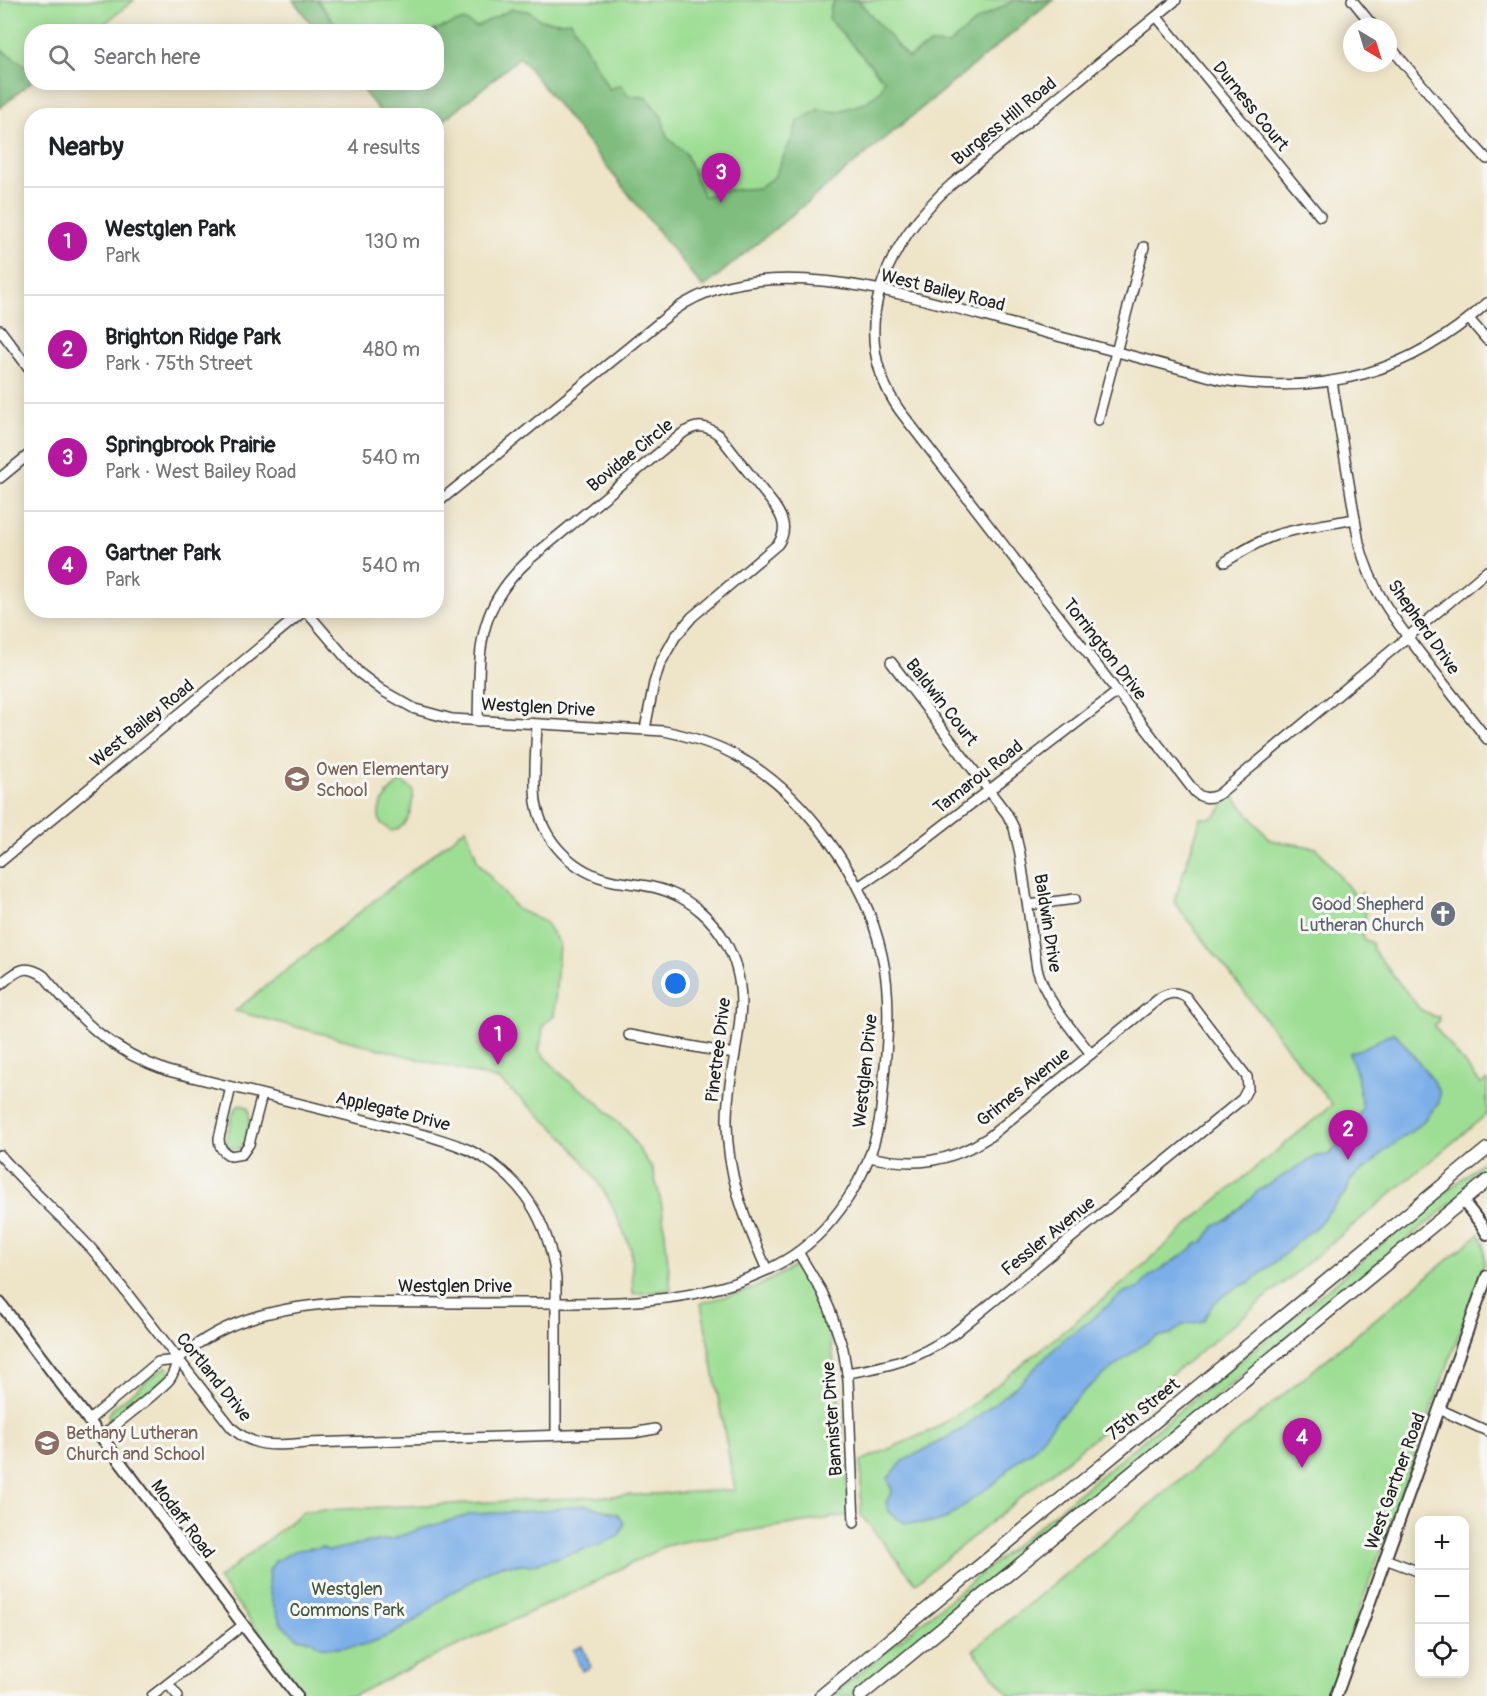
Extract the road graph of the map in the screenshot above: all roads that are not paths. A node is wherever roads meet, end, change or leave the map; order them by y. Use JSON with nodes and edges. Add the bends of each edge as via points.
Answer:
{"nodes":[{"id":1,"x":1176,"y":0,"type":"edge"},
{"id":2,"x":1352,"y":0,"type":"edge"},
{"id":3,"x":1157,"y":17,"type":"junction"},
{"id":4,"x":1367,"y":18,"type":"edge"},
{"id":5,"x":1397,"y":55,"type":"edge"},
{"id":6,"x":1487,"y":159,"type":"edge"},
{"id":7,"x":1320,"y":216,"type":"dead end"},
{"id":8,"x":1144,"y":247,"type":"dead end"},
{"id":9,"x":881,"y":291,"type":"junction"},
{"id":10,"x":1487,"y":303,"type":"edge"},
{"id":11,"x":1469,"y":319,"type":"junction"},
{"id":12,"x":0,"y":330,"type":"edge"},
{"id":13,"x":1487,"y":340,"type":"edge"},
{"id":14,"x":1116,"y":352,"type":"junction"},
{"id":15,"x":24,"y":362,"type":"edge"},
{"id":16,"x":1332,"y":381,"type":"junction"},
{"id":17,"x":1098,"y":420,"type":"dead end"},
{"id":18,"x":24,"y":458,"type":"edge"},
{"id":19,"x":0,"y":478,"type":"edge"},
{"id":20,"x":444,"y":498,"type":"edge"},
{"id":21,"x":1355,"y":519,"type":"junction"},
{"id":22,"x":1225,"y":562,"type":"dead end"},
{"id":23,"x":1487,"y":571,"type":"edge"},
{"id":24,"x":295,"y":618,"type":"edge"},
{"id":25,"x":312,"y":618,"type":"edge"},
{"id":26,"x":1407,"y":637,"type":"junction"},
{"id":27,"x":891,"y":662,"type":"dead end"},
{"id":28,"x":1117,"y":692,"type":"junction"},
{"id":29,"x":478,"y":721,"type":"junction"},
{"id":30,"x":537,"y":725,"type":"junction"},
{"id":31,"x":645,"y":729,"type":"junction"},
{"id":32,"x":1487,"y":739,"type":"edge"},
{"id":33,"x":990,"y":790,"type":"junction"},
{"id":34,"x":0,"y":862,"type":"edge"},
{"id":35,"x":858,"y":887,"type":"junction"},
{"id":36,"x":1075,"y":899,"type":"dead end"},
{"id":37,"x":1028,"y":904,"type":"junction"},
{"id":38,"x":0,"y":985,"type":"edge"},
{"id":39,"x":629,"y":1035,"type":"dead end"},
{"id":40,"x":734,"y":1054,"type":"junction"},
{"id":41,"x":1091,"y":1054,"type":"junction"},
{"id":42,"x":231,"y":1087,"type":"junction"},
{"id":43,"x":1248,"y":1088,"type":"joint"},
{"id":44,"x":262,"y":1095,"type":"junction"},
{"id":45,"x":1487,"y":1149,"type":"edge"},
{"id":46,"x":0,"y":1155,"type":"edge"},
{"id":47,"x":869,"y":1156,"type":"junction"},
{"id":48,"x":1487,"y":1181,"type":"edge"},
{"id":49,"x":1463,"y":1201,"type":"junction"},
{"id":50,"x":1487,"y":1234,"type":"edge"},
{"id":51,"x":798,"y":1252,"type":"junction"},
{"id":52,"x":767,"y":1270,"type":"junction"},
{"id":53,"x":1487,"y":1277,"type":"edge"},
{"id":54,"x":0,"y":1303,"type":"edge"},
{"id":55,"x":556,"y":1303,"type":"junction"},
{"id":56,"x":178,"y":1360,"type":"junction"},
{"id":57,"x":847,"y":1373,"type":"junction"},
{"id":58,"x":1439,"y":1409,"type":"junction"},
{"id":59,"x":88,"y":1420,"type":"junction"},
{"id":60,"x":655,"y":1429,"type":"dead end"},
{"id":61,"x":1487,"y":1431,"type":"edge"},
{"id":62,"x":556,"y":1435,"type":"junction"},
{"id":63,"x":101,"y":1437,"type":"junction"},
{"id":64,"x":854,"y":1523,"type":"dead end"},
{"id":65,"x":1385,"y":1559,"type":"junction"},
{"id":66,"x":1415,"y":1570,"type":"edge"},
{"id":67,"x":243,"y":1625,"type":"junction"},
{"id":68,"x":168,"y":1684,"type":"junction"},
{"id":69,"x":152,"y":1696,"type":"edge"},
{"id":70,"x":178,"y":1696,"type":"edge"},
{"id":71,"x":297,"y":1696,"type":"edge"},
{"id":72,"x":821,"y":1696,"type":"edge"},
{"id":73,"x":860,"y":1696,"type":"edge"},
{"id":74,"x":1336,"y":1696,"type":"edge"}],
"edges":[{"from":1,"to":3,"type":"street","name":"Burgess Hill Road"},
{"from":2,"to":4,"type":"street"},
{"from":3,"to":7,"type":"street","name":"Durness Court"},
{"from":3,"to":9,"type":"street","name":"Burgess Hill Road","via":[[935,199],[900,245]]},
{"from":5,"to":6,"type":"street"},
{"from":8,"to":14,"type":"street"},
{"from":9,"to":14,"type":"street","name":"West Bailey Road"},
{"from":9,"to":20,"type":"street","name":"West Bailey Road","via":[[847,283],[774,280],[728,287],[686,301]]},
{"from":9,"to":28,"type":"street","name":"Torrington Drive","via":[[873,321],[875,354],[895,403]]},
{"from":10,"to":11,"type":"street","name":"West Bailey Road"},
{"from":11,"to":13,"type":"street"},
{"from":11,"to":16,"type":"street","name":"West Bailey Road","via":[[1403,360]]},
{"from":12,"to":15,"type":"street"},
{"from":14,"to":16,"type":"street","name":"West Bailey Road","via":[[1248,384],[1277,386]]},
{"from":14,"to":17,"type":"street"},
{"from":16,"to":21,"type":"street","name":"Shepherd Drive"},
{"from":18,"to":19,"type":"street"},
{"from":21,"to":22,"type":"street","via":[[1274,536]]},
{"from":21,"to":26,"type":"street","name":"Shepherd Drive","via":[[1375,587]]},
{"from":23,"to":26,"type":"street"},
{"from":24,"to":34,"type":"street","name":"West Bailey Road"},
{"from":25,"to":29,"type":"street","name":"Westglen Drive","via":[[351,666],[383,692],[415,709]]},
{"from":26,"to":28,"type":"street","name":"Torrington Drive","via":[[1212,797],[1195,792]]},
{"from":26,"to":32,"type":"street","name":"Shepherd Drive"},
{"from":27,"to":33,"type":"street","name":"Baldwin Court"},
{"from":28,"to":33,"type":"street","name":"Tamarou Road"},
{"from":29,"to":30,"type":"street","name":"Westglen Drive"},
{"from":29,"to":31,"type":"street","name":"Bovidae Circle","via":[[484,626],[491,606],[511,576],[683,433],[704,426],[719,435],[774,505],[782,517],[784,533],[778,544],[692,617],[675,637],[660,664]]},
{"from":30,"to":31,"type":"street","name":"Westglen Drive"},
{"from":30,"to":40,"type":"street","name":"Pinetree Drive","via":[[536,801],[546,832],[558,849],[589,873],[673,893],[704,915],[724,939],[741,985],[741,1018]]},
{"from":31,"to":35,"type":"street","name":"Westglen Drive","via":[[689,736],[732,753],[766,775],[812,820]]},
{"from":33,"to":35,"type":"street","name":"Tamarou Road"},
{"from":33,"to":37,"type":"street","name":"Baldwin Drive","via":[[1014,828]]},
{"from":35,"to":47,"type":"street","name":"Westglen Drive","via":[[882,955],[888,1013],[882,1103]]},
{"from":36,"to":37,"type":"street"},
{"from":37,"to":41,"type":"street","name":"Baldwin Drive","via":[[1041,983],[1053,1006]]},
{"from":38,"to":42,"type":"street","name":"Applegate Drive","via":[[19,970],[36,971],[93,1029],[132,1056],[168,1071]]},
{"from":39,"to":40,"type":"street"},
{"from":40,"to":52,"type":"street","name":"Pinetree Drive","via":[[727,1119],[732,1171],[739,1202]]},
{"from":41,"to":43,"type":"street","name":"Grimes Avenue","via":[[1161,997],[1179,994],[1191,1002],[1244,1071]]},
{"from":41,"to":47,"type":"street","name":"Grimes Avenue","via":[[989,1137],[963,1152],[906,1163]]},
{"from":42,"to":44,"type":"street","name":"Applegate Drive"},
{"from":42,"to":44,"type":"street","via":[[219,1144],[231,1156],[242,1154],[249,1144]]},
{"from":43,"to":57,"type":"street","name":"Fessler Avenue","via":[[1242,1099],[952,1335],[908,1360]]},
{"from":44,"to":55,"type":"street","name":"Applegate Drive","via":[[429,1136],[489,1161],[518,1186],[543,1225],[553,1259]]},
{"from":45,"to":72,"type":"main road","name":"75th Street"},
{"from":46,"to":56,"type":"street","name":"Cortland Drive","via":[[97,1255]]},
{"from":47,"to":51,"type":"street","name":"Westglen Drive","via":[[843,1205]]},
{"from":48,"to":49,"type":"main road"},
{"from":49,"to":50,"type":"street"},
{"from":49,"to":73,"type":"main road"},
{"from":51,"to":52,"type":"street","name":"Westglen Drive"},
{"from":51,"to":57,"type":"street","name":"Bannister Drive","via":[[830,1310]]},
{"from":52,"to":55,"type":"street","name":"Westglen Drive","via":[[730,1285],[676,1297]]},
{"from":53,"to":58,"type":"street","name":"West Gartner Road"},
{"from":54,"to":59,"type":"street","name":"Modaff Road"},
{"from":55,"to":56,"type":"street","name":"Westglen Drive","via":[[313,1304],[233,1324]]},
{"from":55,"to":62,"type":"street","name":"Applegate Drive"},
{"from":56,"to":59,"type":"street","name":"Westglen Drive","via":[[158,1362]]},
{"from":56,"to":62,"type":"street","name":"Cortland Drive","via":[[232,1428],[257,1443],[273,1446]]},
{"from":56,"to":63,"type":"street","name":"Westglen Drive","via":[[171,1379]]},
{"from":57,"to":64,"type":"street","name":"Bannister Drive"},
{"from":58,"to":61,"type":"street"},
{"from":58,"to":65,"type":"street","name":"West Gartner Road"},
{"from":59,"to":63,"type":"street","name":"Modaff Road"},
{"from":60,"to":62,"type":"street","name":"Cortland Drive"},
{"from":63,"to":67,"type":"street","name":"Modaff Road"},
{"from":65,"to":66,"type":"street"},
{"from":65,"to":74,"type":"street","name":"West Gartner Road"},
{"from":67,"to":68,"type":"street"},
{"from":67,"to":71,"type":"street","name":"Modaff Road"},
{"from":68,"to":69,"type":"street"},
{"from":68,"to":70,"type":"street"}]}
